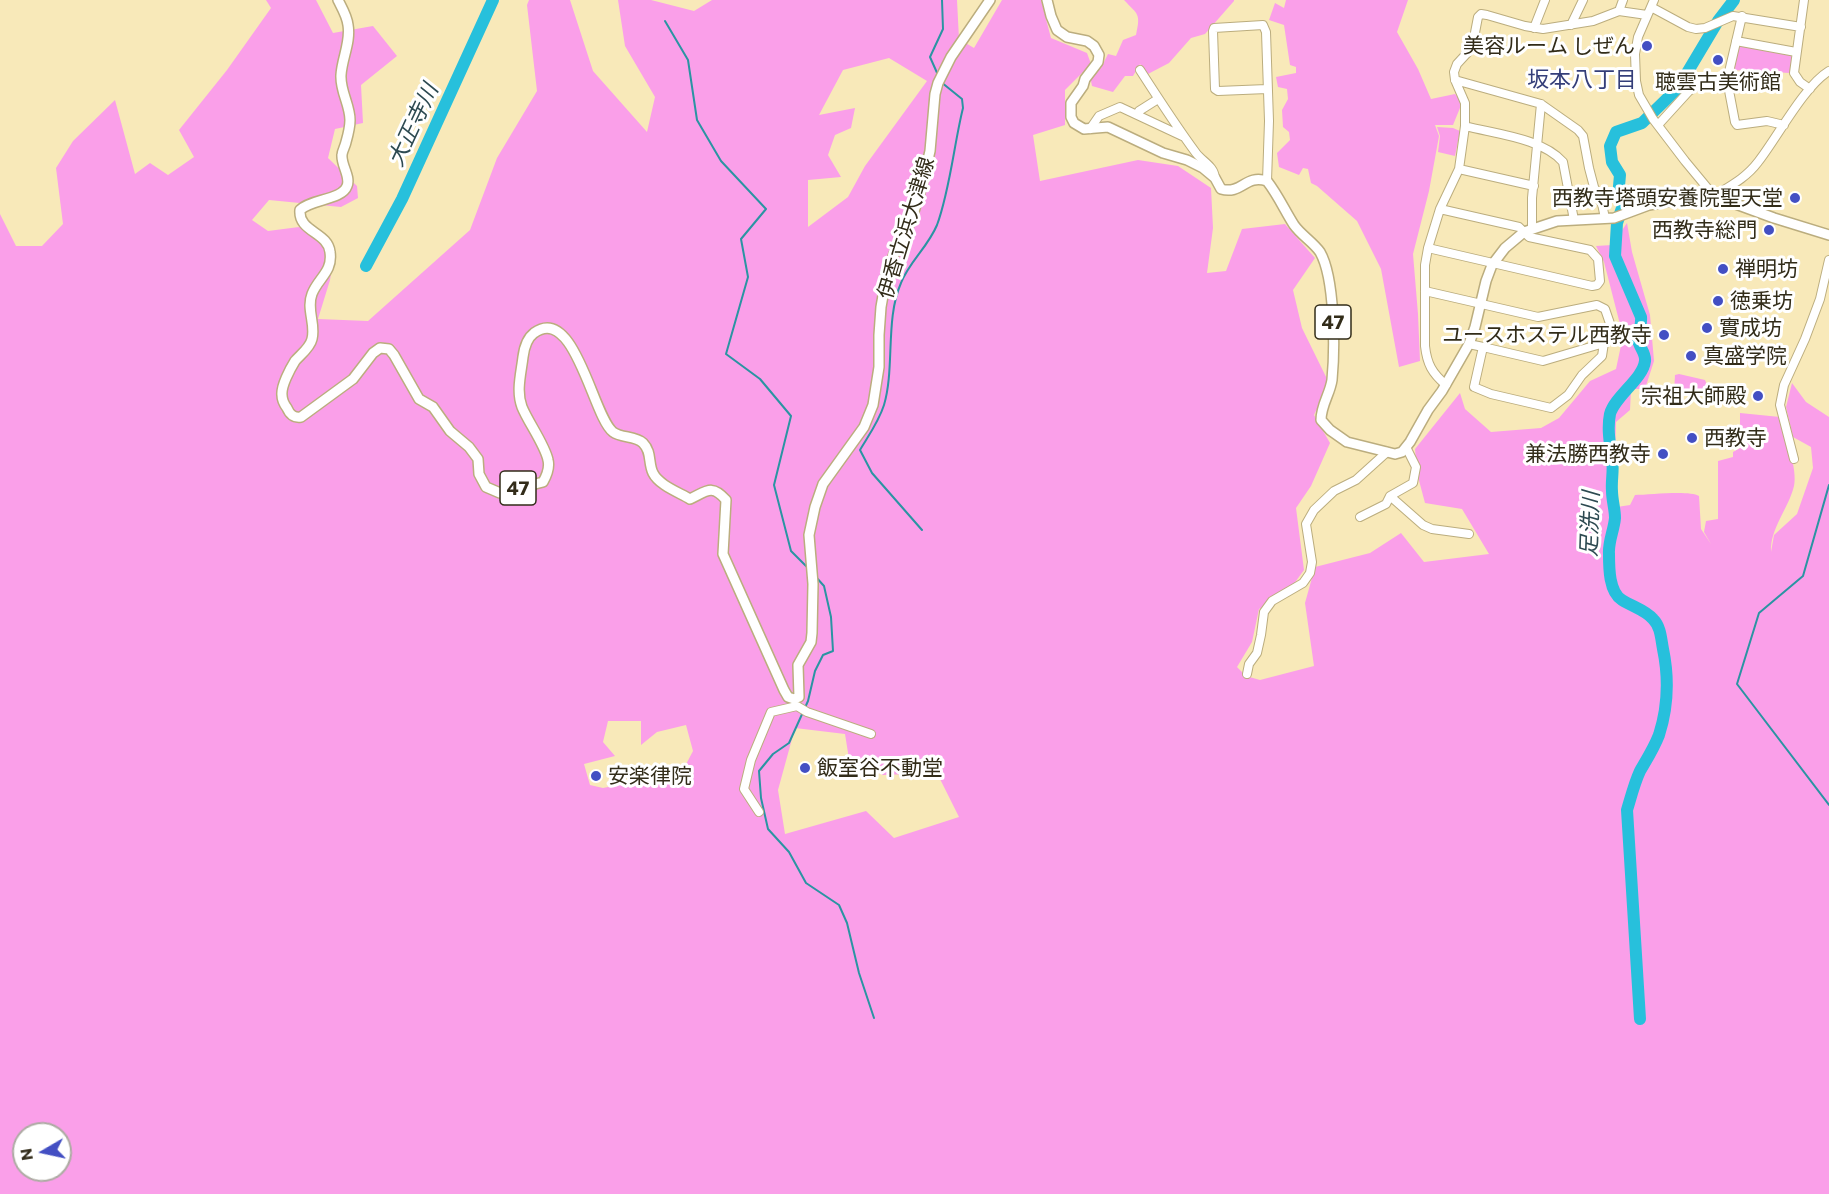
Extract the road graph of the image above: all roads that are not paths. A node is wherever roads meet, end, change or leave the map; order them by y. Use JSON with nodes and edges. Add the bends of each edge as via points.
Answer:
{"nodes":[{"id":1,"x":338,"y":0,"type":"edge"},
{"id":2,"x":990,"y":0,"type":"edge"},
{"id":3,"x":1047,"y":0,"type":"edge"},
{"id":4,"x":1545,"y":0,"type":"edge"},
{"id":5,"x":1583,"y":0,"type":"edge"},
{"id":6,"x":1623,"y":0,"type":"edge"},
{"id":7,"x":1804,"y":0,"type":"edge"},
{"id":8,"x":1653,"y":3,"type":"edge"},
{"id":9,"x":1619,"y":11,"type":"junction"},
{"id":10,"x":1647,"y":15,"type":"junction"},
{"id":11,"x":1742,"y":16,"type":"junction"},
{"id":12,"x":1571,"y":25,"type":"junction"},
{"id":13,"x":1800,"y":27,"type":"junction"},
{"id":14,"x":1534,"y":28,"type":"junction"},
{"id":15,"x":1736,"y":41,"type":"junction"},
{"id":16,"x":1796,"y":52,"type":"junction"},
{"id":17,"x":1140,"y":70,"type":"dead end"},
{"id":18,"x":1829,"y":71,"type":"edge"},
{"id":19,"x":1730,"y":72,"type":"dead end"},
{"id":20,"x":1455,"y":80,"type":"junction"},
{"id":21,"x":1267,"y":89,"type":"junction"},
{"id":22,"x":1810,"y":89,"type":"junction"},
{"id":23,"x":1158,"y":99,"type":"junction"},
{"id":24,"x":1541,"y":104,"type":"junction"},
{"id":25,"x":1137,"y":114,"type":"junction"},
{"id":26,"x":1656,"y":122,"type":"junction"},
{"id":27,"x":1784,"y":125,"type":"junction"},
{"id":28,"x":1465,"y":126,"type":"junction"},
{"id":29,"x":1090,"y":129,"type":"junction"},
{"id":30,"x":1184,"y":136,"type":"junction"},
{"id":31,"x":1538,"y":144,"type":"junction"},
{"id":32,"x":1459,"y":170,"type":"junction"},
{"id":33,"x":1215,"y":178,"type":"junction"},
{"id":34,"x":1267,"y":181,"type":"junction"},
{"id":35,"x":1534,"y":186,"type":"junction"},
{"id":36,"x":1714,"y":196,"type":"junction"},
{"id":37,"x":1440,"y":209,"type":"junction"},
{"id":38,"x":1609,"y":218,"type":"junction"},
{"id":39,"x":1574,"y":220,"type":"junction"},
{"id":40,"x":1528,"y":230,"type":"junction"},
{"id":41,"x":1829,"y":235,"type":"edge"},
{"id":42,"x":1428,"y":248,"type":"junction"},
{"id":43,"x":1829,"y":260,"type":"edge"},
{"id":44,"x":1494,"y":262,"type":"junction"},
{"id":45,"x":1425,"y":291,"type":"junction"},
{"id":46,"x":1480,"y":302,"type":"junction"},
{"id":47,"x":1604,"y":343,"type":"junction"},
{"id":48,"x":1469,"y":344,"type":"junction"},
{"id":49,"x":1483,"y":347,"type":"junction"},
{"id":50,"x":1446,"y":385,"type":"junction"},
{"id":51,"x":1406,"y":447,"type":"junction"},
{"id":52,"x":1387,"y":452,"type":"junction"},
{"id":53,"x":1794,"y":459,"type":"dead end"},
{"id":54,"x":1390,"y":496,"type":"junction"},
{"id":55,"x":1360,"y":518,"type":"dead end"},
{"id":56,"x":1469,"y":534,"type":"dead end"},
{"id":57,"x":1247,"y":674,"type":"dead end"},
{"id":58,"x":800,"y":706,"type":"junction"},
{"id":59,"x":871,"y":734,"type":"dead end"},
{"id":60,"x":759,"y":812,"type":"dead end"}],
"edges":[{"from":1,"to":58,"type":"main road","number":"47","via":[[348,26],[341,72],[350,117],[342,154],[348,183],[338,195],[311,202],[300,210],[303,224],[327,242],[330,252],[329,268],[313,292],[309,308],[312,342],[294,363],[281,393],[290,414],[301,417],[353,379],[373,353],[380,348],[389,349],[419,399],[433,407],[478,459],[479,474],[486,487],[500,493],[543,482],[548,460],[518,391],[524,346],[533,334],[547,328],[559,332],[581,363],[613,432],[642,442],[650,454],[653,473],[663,484],[690,499],[711,489],[719,491],[726,500],[723,554],[784,690]]},
{"from":2,"to":58,"type":"main road","name":"伊香立浜大津線","via":[[951,57],[935,94],[930,151],[921,189],[887,273],[873,405],[864,427],[823,484],[815,507],[809,536],[812,633],[798,665]]},
{"from":3,"to":29,"type":"main road","via":[[1057,30],[1067,38],[1087,41],[1098,50],[1098,62],[1070,110],[1079,127]]},
{"from":4,"to":14,"type":"street"},
{"from":5,"to":12,"type":"street"},
{"from":6,"to":9,"type":"street"},
{"from":7,"to":13,"type":"street"},
{"from":8,"to":10,"type":"street"},
{"from":8,"to":11,"type":"street","via":[[1696,29]]},
{"from":9,"to":10,"type":"street"},
{"from":9,"to":12,"type":"street"},
{"from":10,"to":26,"type":"street","via":[[1638,37],[1635,68],[1639,95]]},
{"from":11,"to":13,"type":"street"},
{"from":11,"to":15,"type":"street"},
{"from":12,"to":14,"type":"street"},
{"from":13,"to":16,"type":"street"},
{"from":14,"to":20,"type":"street","via":[[1481,14],[1473,43],[1457,64]]},
{"from":15,"to":16,"type":"street"},
{"from":15,"to":19,"type":"street"},
{"from":16,"to":22,"type":"street","via":[[1794,73]]},
{"from":17,"to":23,"type":"street"},
{"from":18,"to":22,"type":"street"},
{"from":20,"to":24,"type":"street"},
{"from":20,"to":28,"type":"street","via":[[1465,104]]},
{"from":21,"to":21,"type":"street","via":[[1263,25],[1214,28],[1215,89]]},
{"from":21,"to":34,"type":"street"},
{"from":22,"to":27,"type":"street"},
{"from":23,"to":25,"type":"street"},
{"from":23,"to":30,"type":"street"},
{"from":24,"to":31,"type":"street"},
{"from":24,"to":38,"type":"street","via":[[1583,136],[1594,187]]},
{"from":25,"to":29,"type":"street","via":[[1120,107],[1099,117]]},
{"from":25,"to":30,"type":"street"},
{"from":26,"to":27,"type":"street","via":[[1709,79],[1727,80],[1737,125],[1767,121]]},
{"from":26,"to":36,"type":"street"},
{"from":27,"to":36,"type":"street","via":[[1757,164],[1739,182]]},
{"from":28,"to":31,"type":"street"},
{"from":28,"to":32,"type":"street"},
{"from":29,"to":33,"type":"main road","via":[[1118,130],[1163,153],[1187,160]]},
{"from":30,"to":33,"type":"street"},
{"from":31,"to":35,"type":"street"},
{"from":31,"to":39,"type":"street","via":[[1563,162]]},
{"from":32,"to":35,"type":"street"},
{"from":32,"to":37,"type":"street"},
{"from":33,"to":34,"type":"main road","via":[[1221,189],[1227,191],[1251,180]]},
{"from":34,"to":52,"type":"main road","number":"47","via":[[1294,225],[1319,250],[1328,275],[1333,321],[1332,379],[1321,420],[1347,442]]},
{"from":35,"to":40,"type":"street"},
{"from":36,"to":38,"type":"main road","via":[[1650,205]]},
{"from":36,"to":41,"type":"main road"},
{"from":37,"to":40,"type":"street"},
{"from":37,"to":42,"type":"street"},
{"from":38,"to":39,"type":"main road"},
{"from":39,"to":40,"type":"main road"},
{"from":40,"to":44,"type":"main road"},
{"from":40,"to":44,"type":"street","via":[[1529,237],[1590,250],[1598,259],[1597,285]]},
{"from":42,"to":44,"type":"street"},
{"from":42,"to":45,"type":"street"},
{"from":43,"to":53,"type":"street","via":[[1820,299],[1784,385],[1780,405]]},
{"from":44,"to":46,"type":"main road"},
{"from":45,"to":46,"type":"street"},
{"from":45,"to":50,"type":"street","via":[[1426,357],[1431,370]]},
{"from":46,"to":47,"type":"street","via":[[1542,317],[1597,305],[1605,309],[1615,338]]},
{"from":46,"to":48,"type":"main road"},
{"from":47,"to":49,"type":"street","via":[[1543,361]]},
{"from":47,"to":49,"type":"street","via":[[1602,356],[1568,395],[1551,408],[1474,387]]},
{"from":48,"to":49,"type":"street"},
{"from":48,"to":50,"type":"main road"},
{"from":50,"to":51,"type":"main road"},
{"from":51,"to":52,"type":"main road","number":"47","via":[[1395,454]]},
{"from":51,"to":54,"type":"street","via":[[1416,467],[1413,483]]},
{"from":52,"to":57,"type":"street","via":[[1314,510],[1306,524],[1310,573],[1303,583],[1272,601],[1264,612],[1257,653]]},
{"from":54,"to":55,"type":"street","via":[[1386,504]]},
{"from":54,"to":56,"type":"street","via":[[1423,525]]},
{"from":58,"to":59,"type":"street"},
{"from":58,"to":60,"type":"street","via":[[771,712],[751,759],[744,789]]}]}
